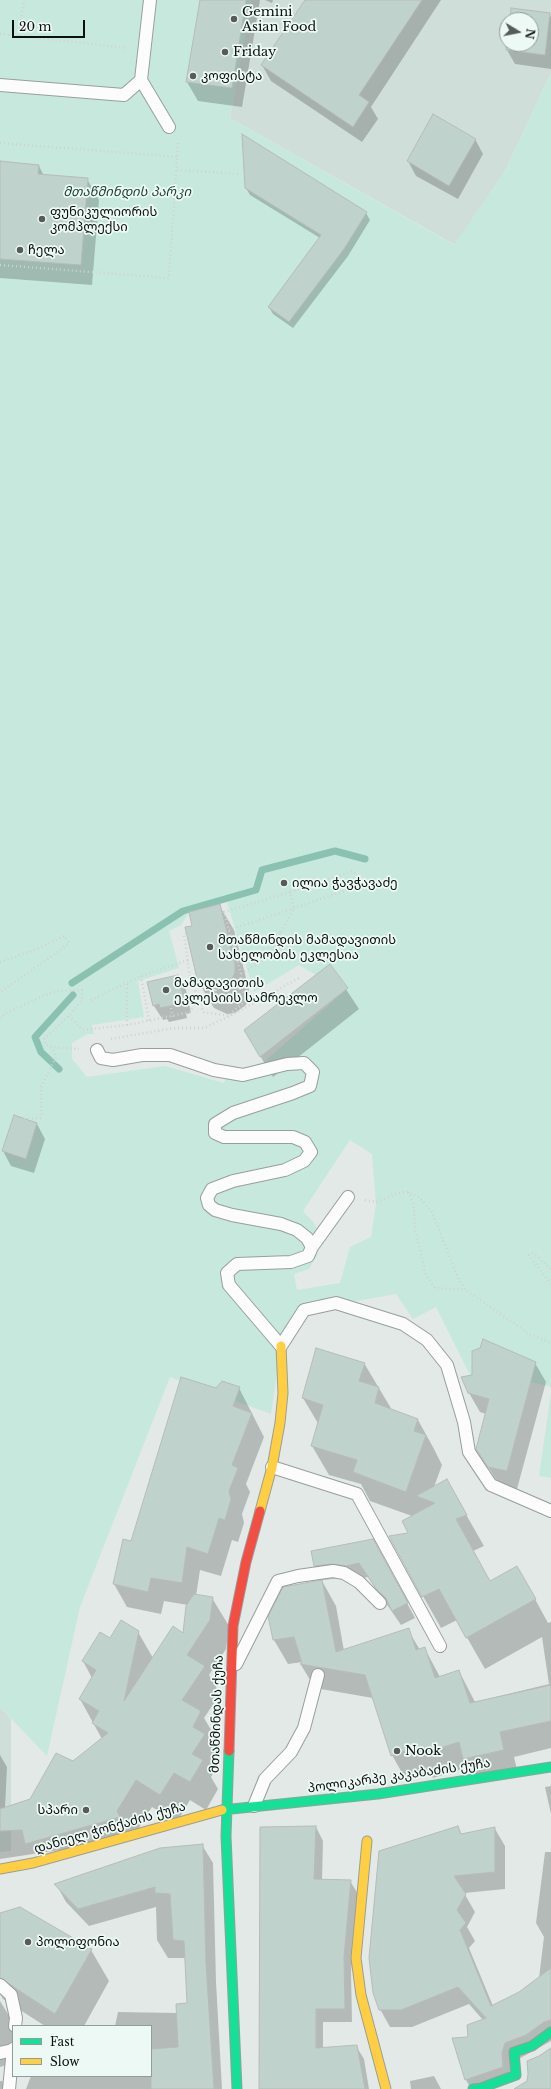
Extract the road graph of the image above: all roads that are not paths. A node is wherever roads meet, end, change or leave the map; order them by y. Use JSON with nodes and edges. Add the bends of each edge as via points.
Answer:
{"nodes":[{"id":1,"x":150,"y":0,"type":"edge"},
{"id":2,"x":141,"y":80,"type":"junction"},
{"id":3,"x":0,"y":85,"type":"edge"},
{"id":4,"x":169,"y":127,"type":"road end"},
{"id":5,"x":97,"y":1050,"type":"road end"},
{"id":6,"x":348,"y":1198,"type":"road end"},
{"id":7,"x":312,"y":1247,"type":"junction"},
{"id":8,"x":281,"y":1346,"type":"junction"},
{"id":9,"x":272,"y":1467,"type":"junction"},
{"id":10,"x":551,"y":1511,"type":"edge"},
{"id":11,"x":380,"y":1603,"type":"dead end"},
{"id":12,"x":440,"y":1646,"type":"dead end"},
{"id":13,"x":231,"y":1672,"type":"junction"},
{"id":14,"x":318,"y":1675,"type":"dead end"},
{"id":15,"x":551,"y":1767,"type":"edge"},
{"id":16,"x":254,"y":1806,"type":"junction"},
{"id":17,"x":226,"y":1809,"type":"junction"},
{"id":18,"x":367,"y":1841,"type":"dead end"},
{"id":19,"x":0,"y":1869,"type":"edge"},
{"id":20,"x":0,"y":1985,"type":"edge"},
{"id":21,"x":15,"y":2025,"type":"edge"},
{"id":22,"x":551,"y":2032,"type":"edge"},
{"id":23,"x":12,"y":2050,"type":"edge"},
{"id":24,"x":0,"y":2053,"type":"edge"},
{"id":25,"x":12,"y":2060,"type":"edge"},
{"id":26,"x":9,"y":2089,"type":"edge"},
{"id":27,"x":237,"y":2089,"type":"edge"},
{"id":28,"x":386,"y":2089,"type":"edge"},
{"id":29,"x":473,"y":2089,"type":"edge"}],
"edges":[{"from":1,"to":2,"type":"lane"},
{"from":2,"to":3,"type":"lane","via":[[124,95]]},
{"from":2,"to":4,"type":"lane"},
{"from":5,"to":7,"type":"lane","via":[[101,1058],[113,1060],[142,1054],[170,1055],[214,1070],[243,1075],[287,1064],[304,1063],[313,1072],[310,1086],[233,1113],[215,1124],[215,1133],[224,1137],[293,1137],[305,1142],[310,1152],[304,1161],[285,1170],[233,1181],[212,1189],[207,1198],[214,1210],[281,1224],[297,1230]]},
{"from":6,"to":7,"type":"lane"},
{"from":7,"to":8,"type":"lane","via":[[308,1256],[291,1262],[237,1264],[227,1273],[229,1285],[239,1299]]},
{"from":8,"to":9,"type":"street","name":"მთაწმინდას ქუჩა","via":[[280,1423]]},
{"from":8,"to":10,"type":"lane","via":[[304,1310],[336,1303],[403,1324],[427,1340],[447,1366],[464,1422],[469,1452],[490,1485]]},
{"from":9,"to":12,"type":"lane","via":[[357,1494]]},
{"from":9,"to":13,"type":"street","name":"მთაწმინდას ქუჩა","via":[[246,1562],[233,1626]]},
{"from":11,"to":13,"type":"lane","via":[[359,1582],[344,1573],[333,1571],[278,1581]]},
{"from":13,"to":17,"type":"street","name":"მთაწმინდას ქუჩა"},
{"from":14,"to":16,"type":"lane","via":[[304,1728],[290,1752],[266,1779]]},
{"from":15,"to":16,"type":"street","name":"პოლიკარპე კაკაბაძის ქუჩა","via":[[378,1794]]},
{"from":16,"to":17,"type":"street","name":"პოლიკარპე კაკაბაძის ქუჩა"},
{"from":17,"to":19,"type":"street","name":"დანიელ ჭონქაძის ქუჩა","via":[[33,1863]]},
{"from":17,"to":27,"type":"street","name":"მთაწმინდას ქუჩა"},
{"from":18,"to":28,"type":"street","via":[[356,1958],[362,1996]]},
{"from":20,"to":21,"type":"lane","via":[[11,1996]]},
{"from":22,"to":29,"type":"street","via":[[532,2046],[514,2052],[516,2075]]},
{"from":23,"to":24,"type":"lane"},
{"from":25,"to":26,"type":"lane"}]}
